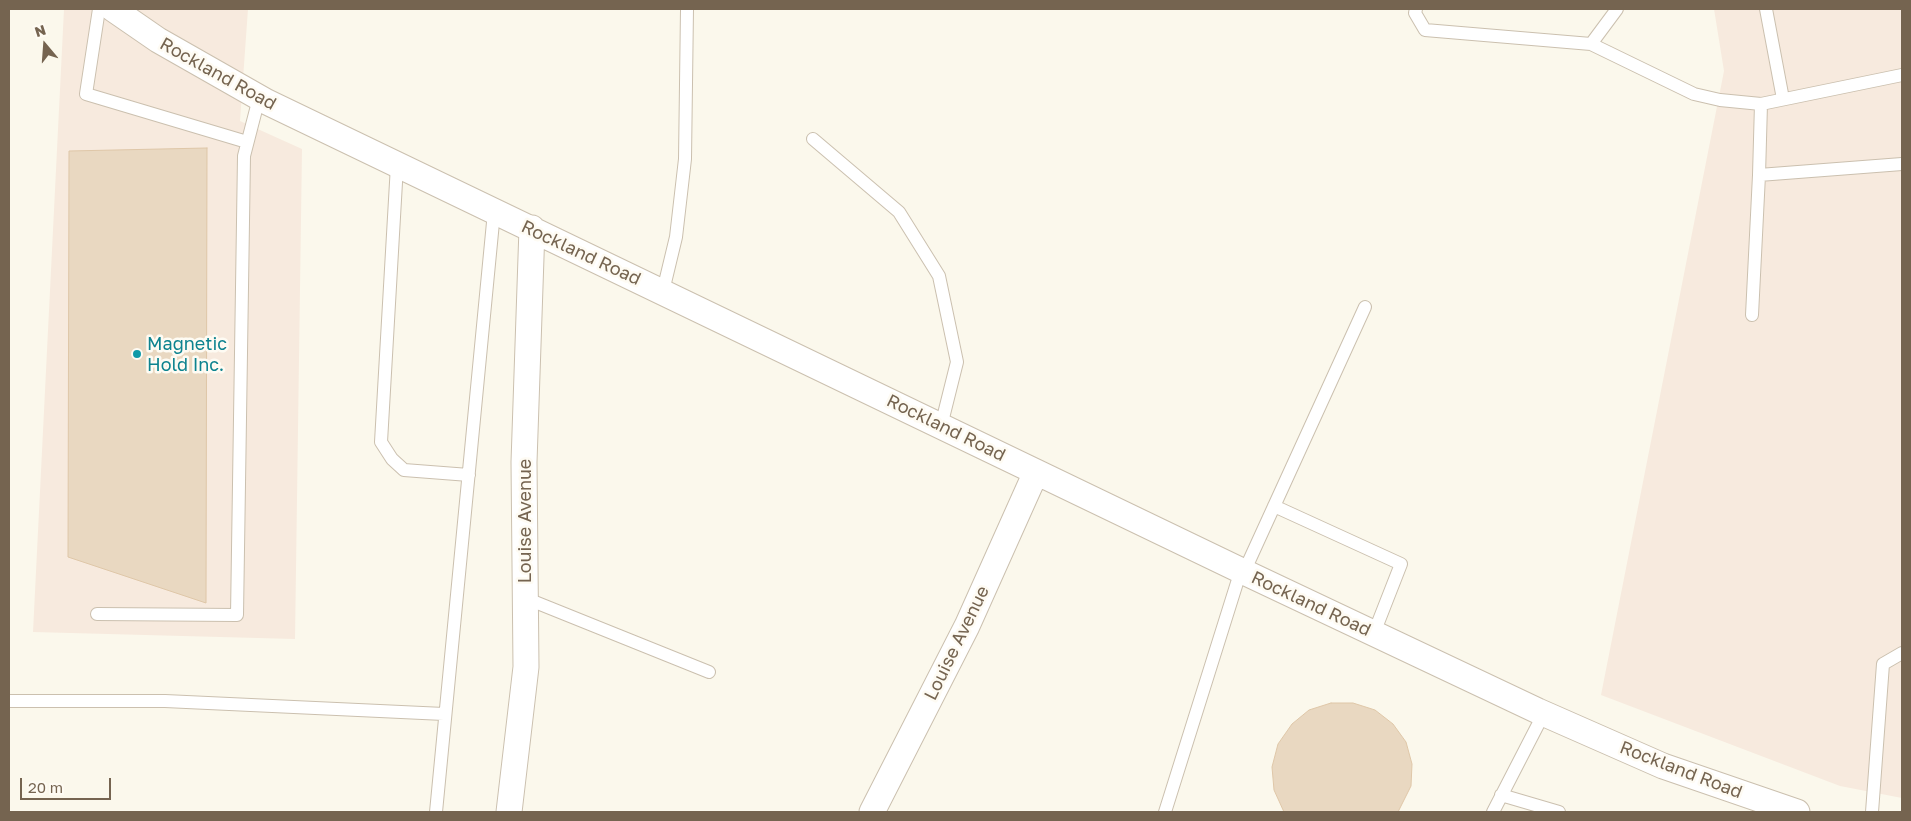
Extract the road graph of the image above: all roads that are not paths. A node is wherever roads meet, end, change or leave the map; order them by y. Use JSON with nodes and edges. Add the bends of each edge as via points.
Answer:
{"nodes":[{"id":1,"x":99,"y":9,"type":"edge"},
{"id":2,"x":113,"y":9,"type":"edge"},
{"id":3,"x":687,"y":9,"type":"edge"},
{"id":4,"x":1416,"y":9,"type":"edge"},
{"id":5,"x":1618,"y":9,"type":"edge"},
{"id":6,"x":1766,"y":9,"type":"edge"},
{"id":7,"x":1591,"y":44,"type":"junction"},
{"id":8,"x":1902,"y":76,"type":"edge"},
{"id":9,"x":259,"y":98,"type":"junction"},
{"id":10,"x":1783,"y":99,"type":"junction"},
{"id":11,"x":1761,"y":104,"type":"junction"},
{"id":12,"x":814,"y":139,"type":"dead end"},
{"id":13,"x":247,"y":142,"type":"junction"},
{"id":14,"x":1902,"y":164,"type":"edge"},
{"id":15,"x":397,"y":165,"type":"junction"},
{"id":16,"x":1759,"y":175,"type":"junction"},
{"id":17,"x":494,"y":212,"type":"junction"},
{"id":18,"x":532,"y":228,"type":"junction"},
{"id":19,"x":663,"y":291,"type":"junction"},
{"id":20,"x":1364,"y":307,"type":"dead end"},
{"id":21,"x":1752,"y":315,"type":"dead end"},
{"id":22,"x":941,"y":426,"type":"junction"},
{"id":23,"x":1036,"y":472,"type":"junction"},
{"id":24,"x":469,"y":475,"type":"junction"},
{"id":25,"x":1274,"y":506,"type":"junction"},
{"id":26,"x":1242,"y":571,"type":"junction"},
{"id":27,"x":526,"y":598,"type":"junction"},
{"id":28,"x":97,"y":614,"type":"dead end"},
{"id":29,"x":1374,"y":633,"type":"junction"},
{"id":30,"x":1902,"y":653,"type":"edge"},
{"id":31,"x":710,"y":672,"type":"dead end"},
{"id":32,"x":9,"y":701,"type":"edge"},
{"id":33,"x":1544,"y":713,"type":"junction"},
{"id":34,"x":444,"y":714,"type":"junction"},
{"id":35,"x":1501,"y":795,"type":"junction"},
{"id":36,"x":436,"y":812,"type":"edge"},
{"id":37,"x":509,"y":812,"type":"edge"},
{"id":38,"x":872,"y":812,"type":"edge"},
{"id":39,"x":1165,"y":812,"type":"edge"},
{"id":40,"x":1492,"y":812,"type":"edge"},
{"id":41,"x":1559,"y":812,"type":"edge"},
{"id":42,"x":1797,"y":812,"type":"edge"},
{"id":43,"x":1872,"y":812,"type":"edge"}],
"edges":[{"from":1,"to":13,"type":"lane","via":[[86,94]]},
{"from":2,"to":9,"type":"street","name":"Rockland Road","via":[[158,40]]},
{"from":3,"to":19,"type":"lane","via":[[685,159],[676,237]]},
{"from":4,"to":7,"type":"lane","via":[[1425,30]]},
{"from":5,"to":7,"type":"lane"},
{"from":6,"to":10,"type":"lane"},
{"from":7,"to":11,"type":"lane","via":[[1694,94]]},
{"from":8,"to":10,"type":"lane"},
{"from":9,"to":13,"type":"lane"},
{"from":9,"to":15,"type":"street","name":"Rockland Road"},
{"from":10,"to":11,"type":"lane"},
{"from":11,"to":16,"type":"lane"},
{"from":12,"to":22,"type":"lane","via":[[899,212],[939,276],[956,362]]},
{"from":13,"to":28,"type":"lane","via":[[244,165],[237,615]]},
{"from":14,"to":16,"type":"lane"},
{"from":15,"to":17,"type":"street","name":"Rockland Road"},
{"from":15,"to":24,"type":"lane","via":[[381,442],[404,470]]},
{"from":16,"to":21,"type":"lane"},
{"from":17,"to":18,"type":"street","name":"Rockland Road"},
{"from":17,"to":24,"type":"lane"},
{"from":18,"to":19,"type":"street","name":"Rockland Road"},
{"from":18,"to":27,"type":"street","name":"Louise Avenue","via":[[524,462]]},
{"from":19,"to":22,"type":"street","name":"Rockland Road"},
{"from":20,"to":25,"type":"lane"},
{"from":22,"to":23,"type":"street","name":"Rockland Road"},
{"from":23,"to":26,"type":"street","name":"Rockland Road"},
{"from":23,"to":38,"type":"street","name":"Louise Avenue","via":[[967,626]]},
{"from":24,"to":34,"type":"lane"},
{"from":25,"to":26,"type":"lane"},
{"from":25,"to":29,"type":"lane","via":[[1401,564]]},
{"from":26,"to":29,"type":"street","name":"Rockland Road"},
{"from":26,"to":39,"type":"lane"},
{"from":27,"to":31,"type":"lane"},
{"from":27,"to":37,"type":"street","name":"Louise Avenue","via":[[526,667]]},
{"from":29,"to":33,"type":"street","name":"Rockland Road"},
{"from":30,"to":43,"type":"lane","via":[[1883,664]]},
{"from":32,"to":34,"type":"lane","via":[[165,702]]},
{"from":33,"to":35,"type":"lane"},
{"from":33,"to":42,"type":"street","name":"Rockland Road","via":[[1663,766]]},
{"from":34,"to":36,"type":"lane"},
{"from":35,"to":40,"type":"lane"},
{"from":35,"to":41,"type":"lane"}]}
